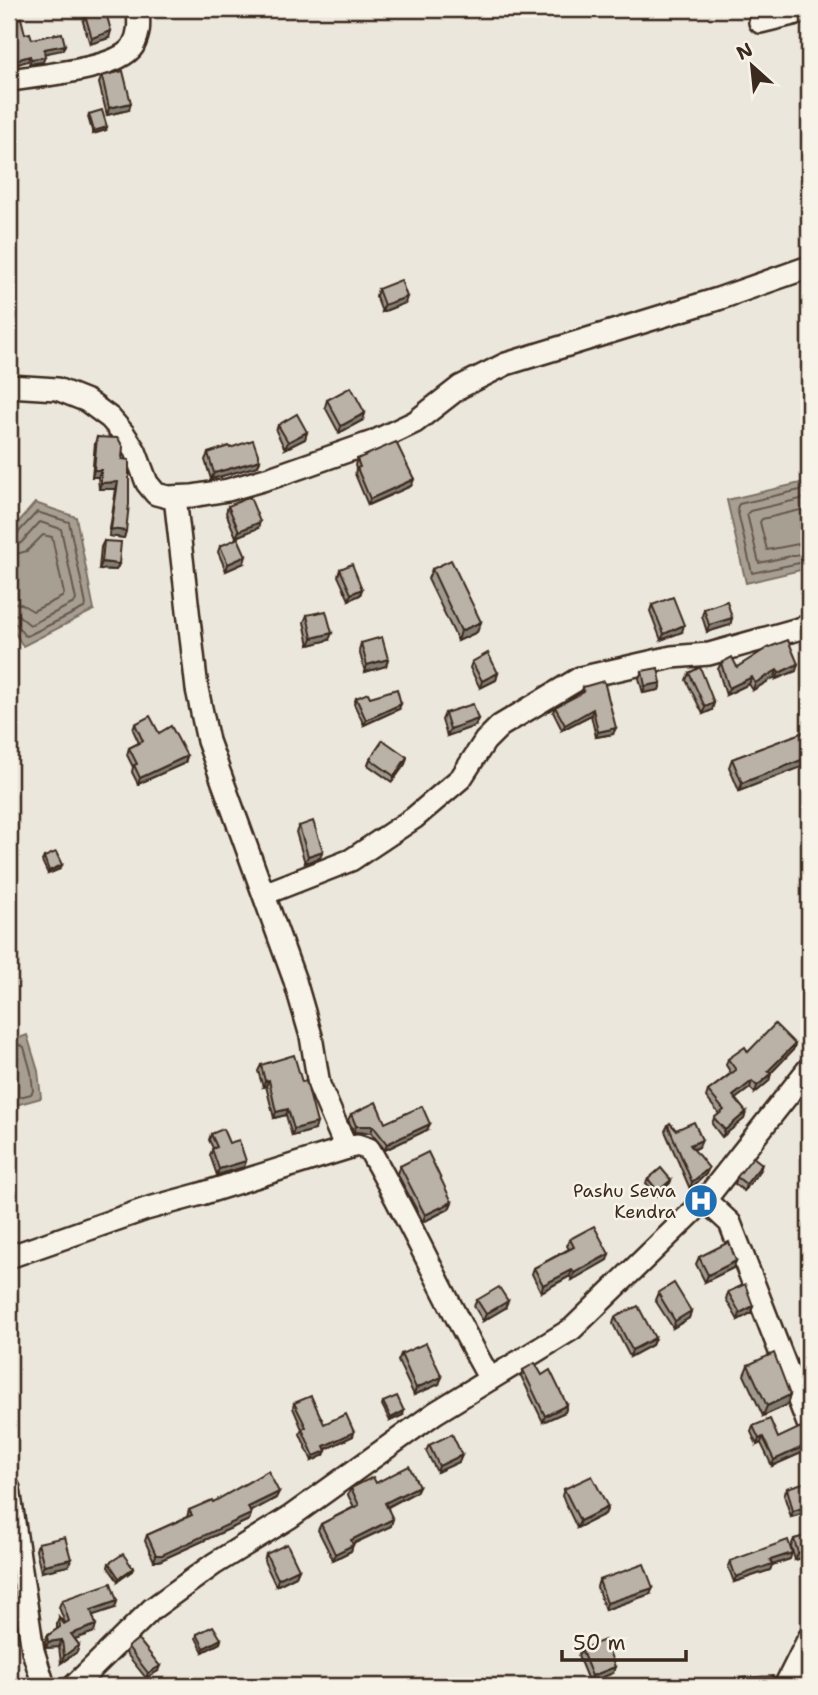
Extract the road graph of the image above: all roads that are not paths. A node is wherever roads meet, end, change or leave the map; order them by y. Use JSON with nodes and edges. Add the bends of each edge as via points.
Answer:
{"nodes":[{"id":1,"x":138,"y":9,"type":"edge"},
{"id":2,"x":809,"y":10,"type":"edge"},
{"id":3,"x":760,"y":22,"type":"dead end"},
{"id":4,"x":9,"y":80,"type":"edge"},
{"id":5,"x":809,"y":267,"type":"edge"},
{"id":6,"x":9,"y":387,"type":"edge"},
{"id":7,"x":175,"y":497,"type":"junction"},
{"id":8,"x":809,"y":626,"type":"edge"},
{"id":9,"x":264,"y":894,"type":"junction"},
{"id":10,"x":809,"y":1068,"type":"edge"},
{"id":11,"x":346,"y":1148,"type":"junction"},
{"id":12,"x":705,"y":1200,"type":"junction"},
{"id":13,"x":9,"y":1257,"type":"edge"},
{"id":14,"x":490,"y":1379,"type":"junction"},
{"id":15,"x":809,"y":1426,"type":"edge"},
{"id":16,"x":9,"y":1489,"type":"edge"},
{"id":17,"x":809,"y":1638,"type":"edge"},
{"id":18,"x":44,"y":1686,"type":"edge"},
{"id":19,"x":74,"y":1686,"type":"edge"},
{"id":20,"x":785,"y":1686,"type":"edge"}],
"edges":[{"from":1,"to":4,"type":"street","via":[[139,30],[132,48],[107,64]]},
{"from":2,"to":3,"type":"street"},
{"from":5,"to":7,"type":"street","via":[[506,364],[460,387],[415,422],[315,464],[228,490]]},
{"from":6,"to":7,"type":"street","via":[[57,389],[88,401],[124,434],[146,483],[156,494]]},
{"from":7,"to":9,"type":"street","via":[[197,689],[208,741]]},
{"from":8,"to":9,"type":"street","via":[[709,654],[672,657],[580,678],[500,726],[461,778],[414,818],[351,860]]},
{"from":9,"to":11,"type":"street","via":[[307,1025],[320,1085]]},
{"from":10,"to":12,"type":"street"},
{"from":11,"to":13,"type":"street","via":[[146,1209]]},
{"from":11,"to":14,"type":"street","via":[[369,1149]]},
{"from":12,"to":14,"type":"street","via":[[572,1329]]},
{"from":12,"to":15,"type":"street","via":[[730,1223]]},
{"from":14,"to":19,"type":"street","via":[[162,1602]]},
{"from":16,"to":18,"type":"street","via":[[33,1651]]},
{"from":17,"to":20,"type":"street"}]}
